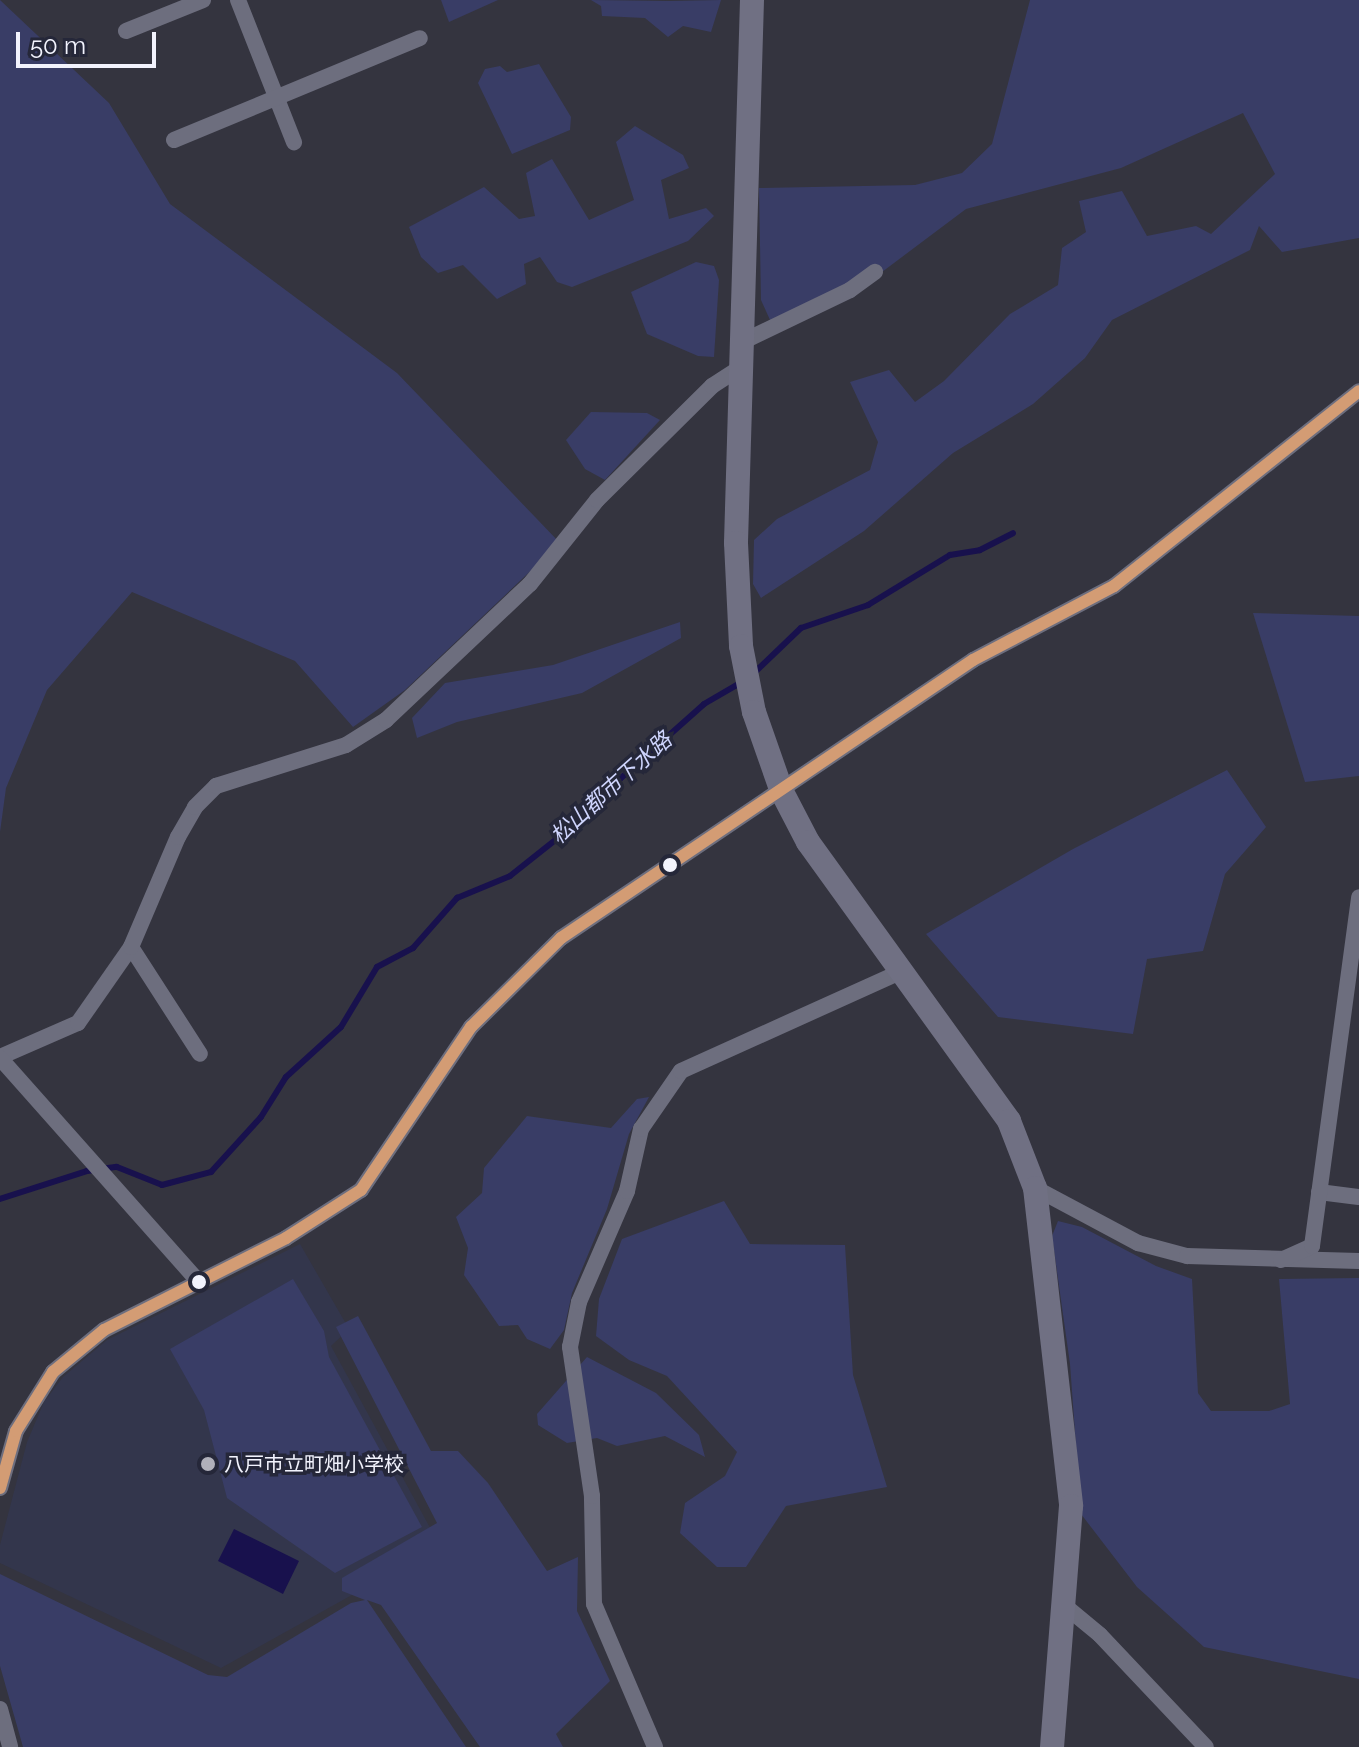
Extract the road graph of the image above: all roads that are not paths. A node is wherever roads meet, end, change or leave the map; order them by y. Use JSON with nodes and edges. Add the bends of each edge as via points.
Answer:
{"nodes":[{"id":1,"x":203,"y":0,"type":"edge"},
{"id":2,"x":238,"y":0,"type":"edge"},
{"id":3,"x":752,"y":0,"type":"edge"},
{"id":4,"x":126,"y":31,"type":"dead end"},
{"id":5,"x":420,"y":38,"type":"dead end"},
{"id":6,"x":277,"y":97,"type":"junction"},
{"id":7,"x":174,"y":140,"type":"dead end"},
{"id":8,"x":294,"y":142,"type":"dead end"},
{"id":9,"x":875,"y":272,"type":"dead end"},
{"id":10,"x":742,"y":342,"type":"junction"},
{"id":11,"x":741,"y":367,"type":"junction"},
{"id":12,"x":1359,"y":391,"type":"edge"},
{"id":13,"x":782,"y":792,"type":"junction"},
{"id":14,"x":1359,"y":897,"type":"edge"},
{"id":15,"x":131,"y":947,"type":"junction"},
{"id":16,"x":900,"y":972,"type":"junction"},
{"id":17,"x":200,"y":1054,"type":"dead end"},
{"id":18,"x":0,"y":1057,"type":"edge"},
{"id":19,"x":1035,"y":1188,"type":"junction"},
{"id":20,"x":1319,"y":1192,"type":"junction"},
{"id":21,"x":1359,"y":1197,"type":"edge"},
{"id":22,"x":1281,"y":1260,"type":"junction"},
{"id":23,"x":1359,"y":1261,"type":"edge"},
{"id":24,"x":199,"y":1282,"type":"junction"},
{"id":25,"x":0,"y":1488,"type":"edge"},
{"id":26,"x":1065,"y":1606,"type":"junction"},
{"id":27,"x":0,"y":1709,"type":"edge"},
{"id":28,"x":10,"y":1747,"type":"edge"},
{"id":29,"x":655,"y":1747,"type":"edge"},
{"id":30,"x":1052,"y":1747,"type":"edge"},
{"id":31,"x":1206,"y":1747,"type":"edge"}],
"edges":[{"from":1,"to":4,"type":"street"},
{"from":2,"to":6,"type":"street"},
{"from":3,"to":10,"type":"street"},
{"from":5,"to":6,"type":"street"},
{"from":6,"to":7,"type":"street"},
{"from":6,"to":8,"type":"street"},
{"from":9,"to":10,"type":"street","via":[[837,297]]},
{"from":10,"to":11,"type":"street"},
{"from":11,"to":13,"type":"street","via":[[736,595],[754,712]]},
{"from":11,"to":15,"type":"street","via":[[712,386],[597,500],[530,584],[386,720],[346,745],[216,786],[195,807],[178,837]]},
{"from":12,"to":13,"type":"street","via":[[1114,586],[973,660]]},
{"from":13,"to":16,"type":"street","via":[[808,842]]},
{"from":13,"to":24,"type":"street","via":[[561,938],[471,1027],[361,1190],[286,1238]]},
{"from":14,"to":20,"type":"street"},
{"from":15,"to":17,"type":"street"},
{"from":15,"to":18,"type":"street","via":[[78,1023]]},
{"from":16,"to":19,"type":"street","via":[[1009,1121]]},
{"from":16,"to":29,"type":"street","via":[[681,1071],[641,1129],[627,1191],[579,1302],[570,1347],[592,1496],[594,1604]]},
{"from":18,"to":24,"type":"street"},
{"from":19,"to":22,"type":"street","via":[[1138,1243],[1187,1256]]},
{"from":19,"to":26,"type":"street","via":[[1071,1506]]},
{"from":20,"to":21,"type":"street"},
{"from":20,"to":22,"type":"street","via":[[1312,1246]]},
{"from":22,"to":23,"type":"street"},
{"from":24,"to":25,"type":"street","via":[[104,1330],[53,1372],[16,1431]]},
{"from":26,"to":30,"type":"street"},
{"from":26,"to":31,"type":"street","via":[[1100,1635]]},
{"from":27,"to":28,"type":"street"}]}
